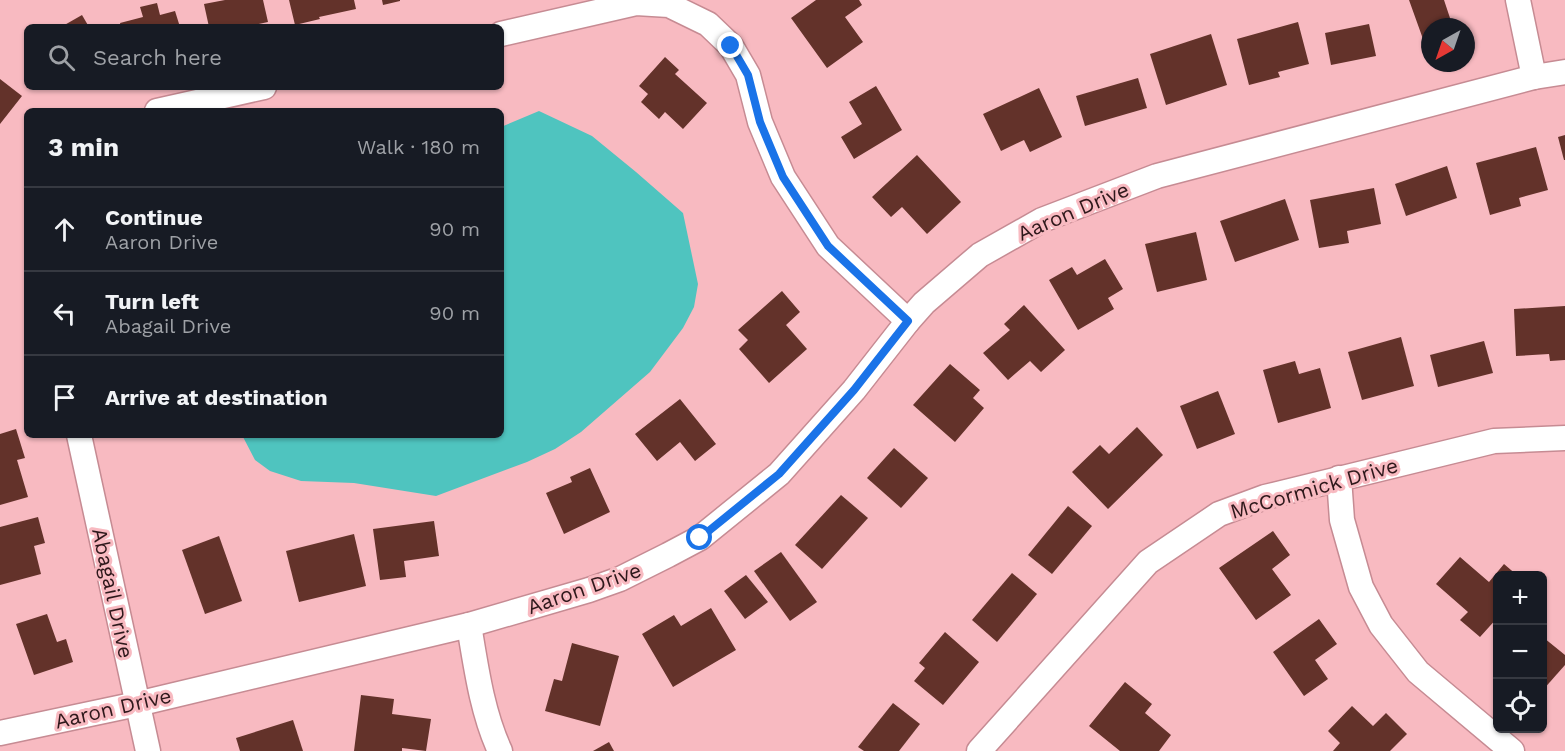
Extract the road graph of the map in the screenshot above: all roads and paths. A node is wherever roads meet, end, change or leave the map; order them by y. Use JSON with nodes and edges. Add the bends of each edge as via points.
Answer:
{"nodes":[{"id":1,"x":1518,"y":0,"type":"edge"},
{"id":2,"x":504,"y":33,"type":"edge"},
{"id":3,"x":1565,"y":72,"type":"edge"},
{"id":4,"x":1534,"y":77,"type":"junction"},
{"id":5,"x":251,"y":90,"type":"edge"},
{"id":6,"x":170,"y":108,"type":"edge"},
{"id":7,"x":908,"y":321,"type":"junction"},
{"id":8,"x":80,"y":438,"type":"edge"},
{"id":9,"x":1565,"y":438,"type":"edge"},
{"id":10,"x":1339,"y":478,"type":"junction"},
{"id":11,"x":469,"y":625,"type":"junction"},
{"id":12,"x":137,"y":704,"type":"junction"},
{"id":13,"x":0,"y":733,"type":"edge"},
{"id":14,"x":988,"y":748,"type":"edge"},
{"id":15,"x":148,"y":751,"type":"edge"},
{"id":16,"x":500,"y":751,"type":"edge"},
{"id":17,"x":1512,"y":751,"type":"edge"}],
"edges":[{"from":1,"to":4,"type":"street"},
{"from":2,"to":7,"type":"street","via":[[636,3],[669,5],[708,24],[731,46],[748,75],[760,122],[783,177],[828,246]]},
{"from":3,"to":4,"type":"street","name":"Aaron Drive"},
{"from":4,"to":7,"type":"street","name":"Aaron Drive","via":[[1157,176],[1041,220],[980,255]]},
{"from":5,"to":6,"type":"street"},
{"from":7,"to":11,"type":"street","name":"Aaron Drive","via":[[854,390],[779,474],[700,538],[620,579]]},
{"from":8,"to":12,"type":"street","name":"Abagail Drive"},
{"from":9,"to":10,"type":"street","name":"McCormick Drive","via":[[1494,441]]},
{"from":10,"to":14,"type":"street","name":"McCormick Drive","via":[[1265,497],[1220,514],[1148,562]]},
{"from":10,"to":17,"type":"street","via":[[1342,520],[1361,587],[1381,625],[1418,672]]},
{"from":11,"to":12,"type":"street","name":"Aaron Drive"},
{"from":11,"to":16,"type":"street","via":[[480,689]]},
{"from":12,"to":13,"type":"street","name":"Aaron Drive"},
{"from":12,"to":15,"type":"street","name":"Abagail Drive"}]}
